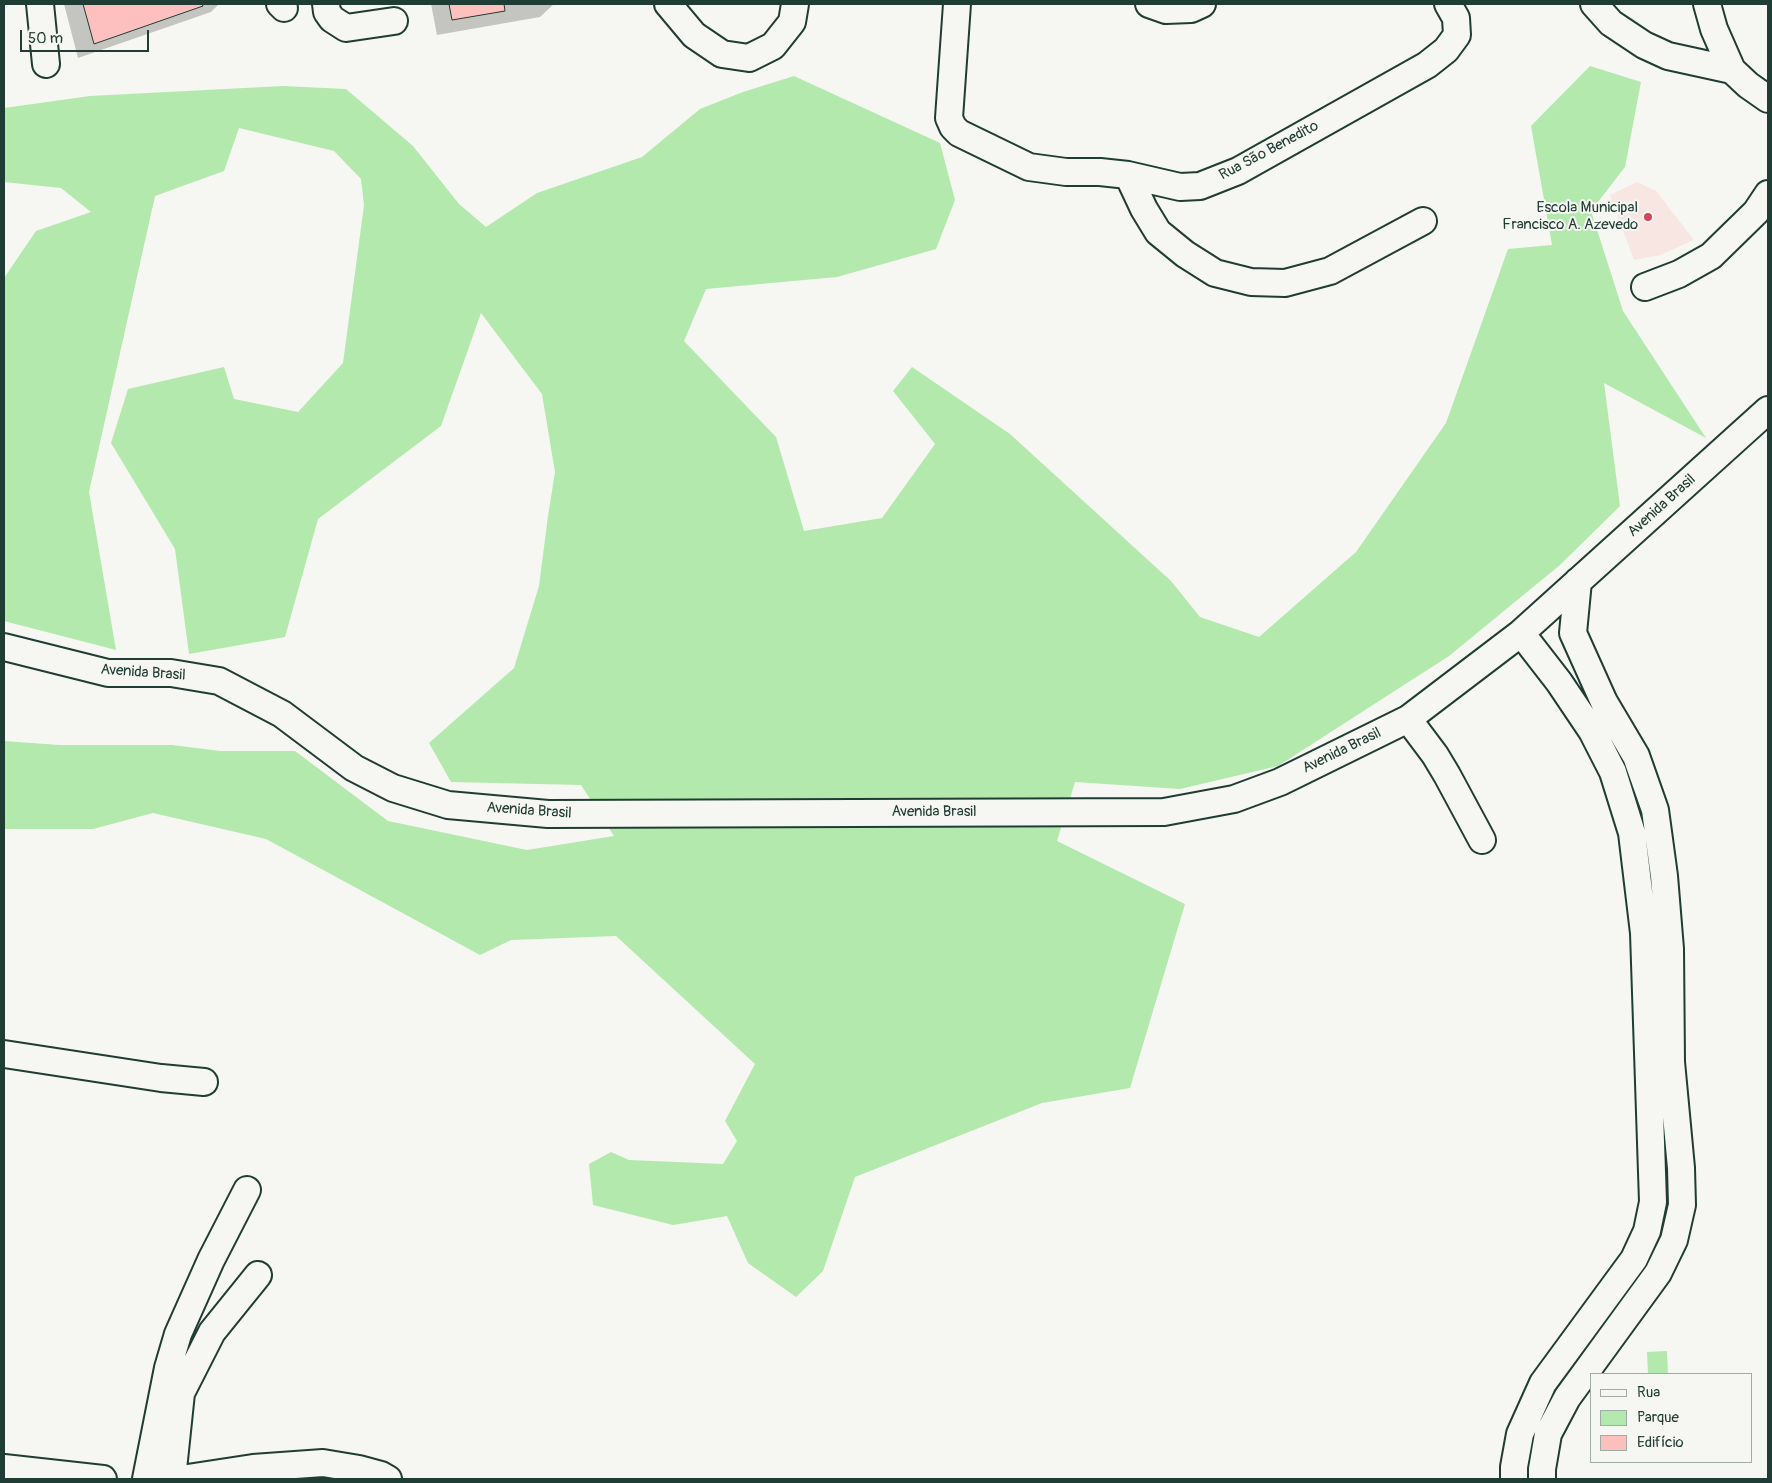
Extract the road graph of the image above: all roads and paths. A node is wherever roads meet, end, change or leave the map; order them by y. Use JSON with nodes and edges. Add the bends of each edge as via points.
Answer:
{"nodes":[{"id":1,"x":40,"y":4,"type":"edge"},
{"id":2,"x":326,"y":4,"type":"edge"},
{"id":3,"x":668,"y":4,"type":"edge"},
{"id":4,"x":795,"y":4,"type":"edge"},
{"id":5,"x":958,"y":4,"type":"edge"},
{"id":6,"x":1149,"y":4,"type":"edge"},
{"id":7,"x":1202,"y":4,"type":"edge"},
{"id":8,"x":1448,"y":4,"type":"edge"},
{"id":9,"x":1594,"y":4,"type":"edge"},
{"id":10,"x":1707,"y":4,"type":"edge"},
{"id":11,"x":394,"y":21,"type":"dead end"},
{"id":12,"x":46,"y":64,"type":"dead end"},
{"id":13,"x":1732,"y":70,"type":"junction"},
{"id":14,"x":1768,"y":99,"type":"edge"},
{"id":15,"x":1128,"y":175,"type":"junction"},
{"id":16,"x":1768,"y":194,"type":"edge"},
{"id":17,"x":1423,"y":221,"type":"dead end"},
{"id":18,"x":1645,"y":287,"type":"dead end"},
{"id":19,"x":1768,"y":410,"type":"edge"},
{"id":20,"x":1578,"y":582,"type":"junction"},
{"id":21,"x":1522,"y":633,"type":"junction"},
{"id":22,"x":4,"y":647,"type":"edge"},
{"id":23,"x":1408,"y":719,"type":"junction"},
{"id":24,"x":1482,"y":840,"type":"dead end"},
{"id":25,"x":4,"y":1054,"type":"edge"},
{"id":26,"x":1659,"y":1062,"type":"junction"},
{"id":27,"x":204,"y":1082,"type":"dead end"},
{"id":28,"x":247,"y":1190,"type":"dead end"},
{"id":29,"x":258,"y":1275,"type":"dead end"},
{"id":30,"x":4,"y":1468,"type":"edge"},
{"id":31,"x":322,"y":1471,"type":"edge"},
{"id":32,"x":102,"y":1479,"type":"edge"},
{"id":33,"x":146,"y":1479,"type":"edge"},
{"id":34,"x":172,"y":1479,"type":"edge"},
{"id":35,"x":181,"y":1479,"type":"edge"},
{"id":36,"x":388,"y":1479,"type":"edge"},
{"id":37,"x":1514,"y":1479,"type":"edge"},
{"id":38,"x":1542,"y":1479,"type":"edge"}],
"edges":[{"from":1,"to":12,"type":"street"},
{"from":2,"to":11,"type":"street","via":[[332,19],[346,28]]},
{"from":3,"to":4,"type":"street","via":[[694,35],[722,54],[749,58],[773,46],[792,22]]},
{"from":5,"to":15,"type":"street","name":"Rua São Benedito","via":[[949,118],[952,127],[1029,166],[1066,172]]},
{"from":6,"to":7,"type":"street","via":[[1166,10],[1191,9]]},
{"from":8,"to":15,"type":"street","name":"Rua São Benedito","via":[[1456,18],[1458,34],[1446,50],[1427,65],[1238,171],[1200,186],[1180,187]]},
{"from":9,"to":13,"type":"street","via":[[1611,23],[1644,45],[1668,56]]},
{"from":10,"to":13,"type":"street"},
{"from":13,"to":14,"type":"street"},
{"from":15,"to":17,"type":"street","via":[[1158,232],[1215,273],[1251,282],[1285,283],[1330,271]]},
{"from":16,"to":18,"type":"street","via":[[1756,212],[1710,256],[1679,274]]},
{"from":19,"to":20,"type":"street","name":"Avenida Brasil"},
{"from":20,"to":21,"type":"street","name":"Avenida Brasil"},
{"from":20,"to":26,"type":"street","via":[[1573,633],[1604,702],[1636,756],[1654,810],[1670,948]]},
{"from":21,"to":23,"type":"street","name":"Avenida Brasil"},
{"from":21,"to":26,"type":"street","via":[[1592,731],[1613,772],[1632,833]]},
{"from":22,"to":23,"type":"street","name":"Avenida Brasil","via":[[108,673],[171,672],[218,681],[282,714],[354,768],[393,788],[448,804],[548,814],[1164,812],[1234,799],[1280,782]]},
{"from":23,"to":24,"type":"street","via":[[1447,775]]},
{"from":25,"to":27,"type":"street"},
{"from":26,"to":37,"type":"street","via":[[1653,1202],[1647,1231],[1634,1259],[1543,1383],[1520,1434]]},
{"from":26,"to":38,"type":"street","via":[[1681,1168],[1682,1205],[1674,1240],[1658,1273],[1567,1398],[1548,1434]]},
{"from":28,"to":33,"type":"street","via":[[178,1334]]},
{"from":29,"to":34,"type":"street","via":[[212,1332],[181,1394]]},
{"from":30,"to":32,"type":"street"},
{"from":31,"to":35,"type":"street","via":[[253,1468]]},
{"from":31,"to":36,"type":"street","via":[[358,1469]]}]}
